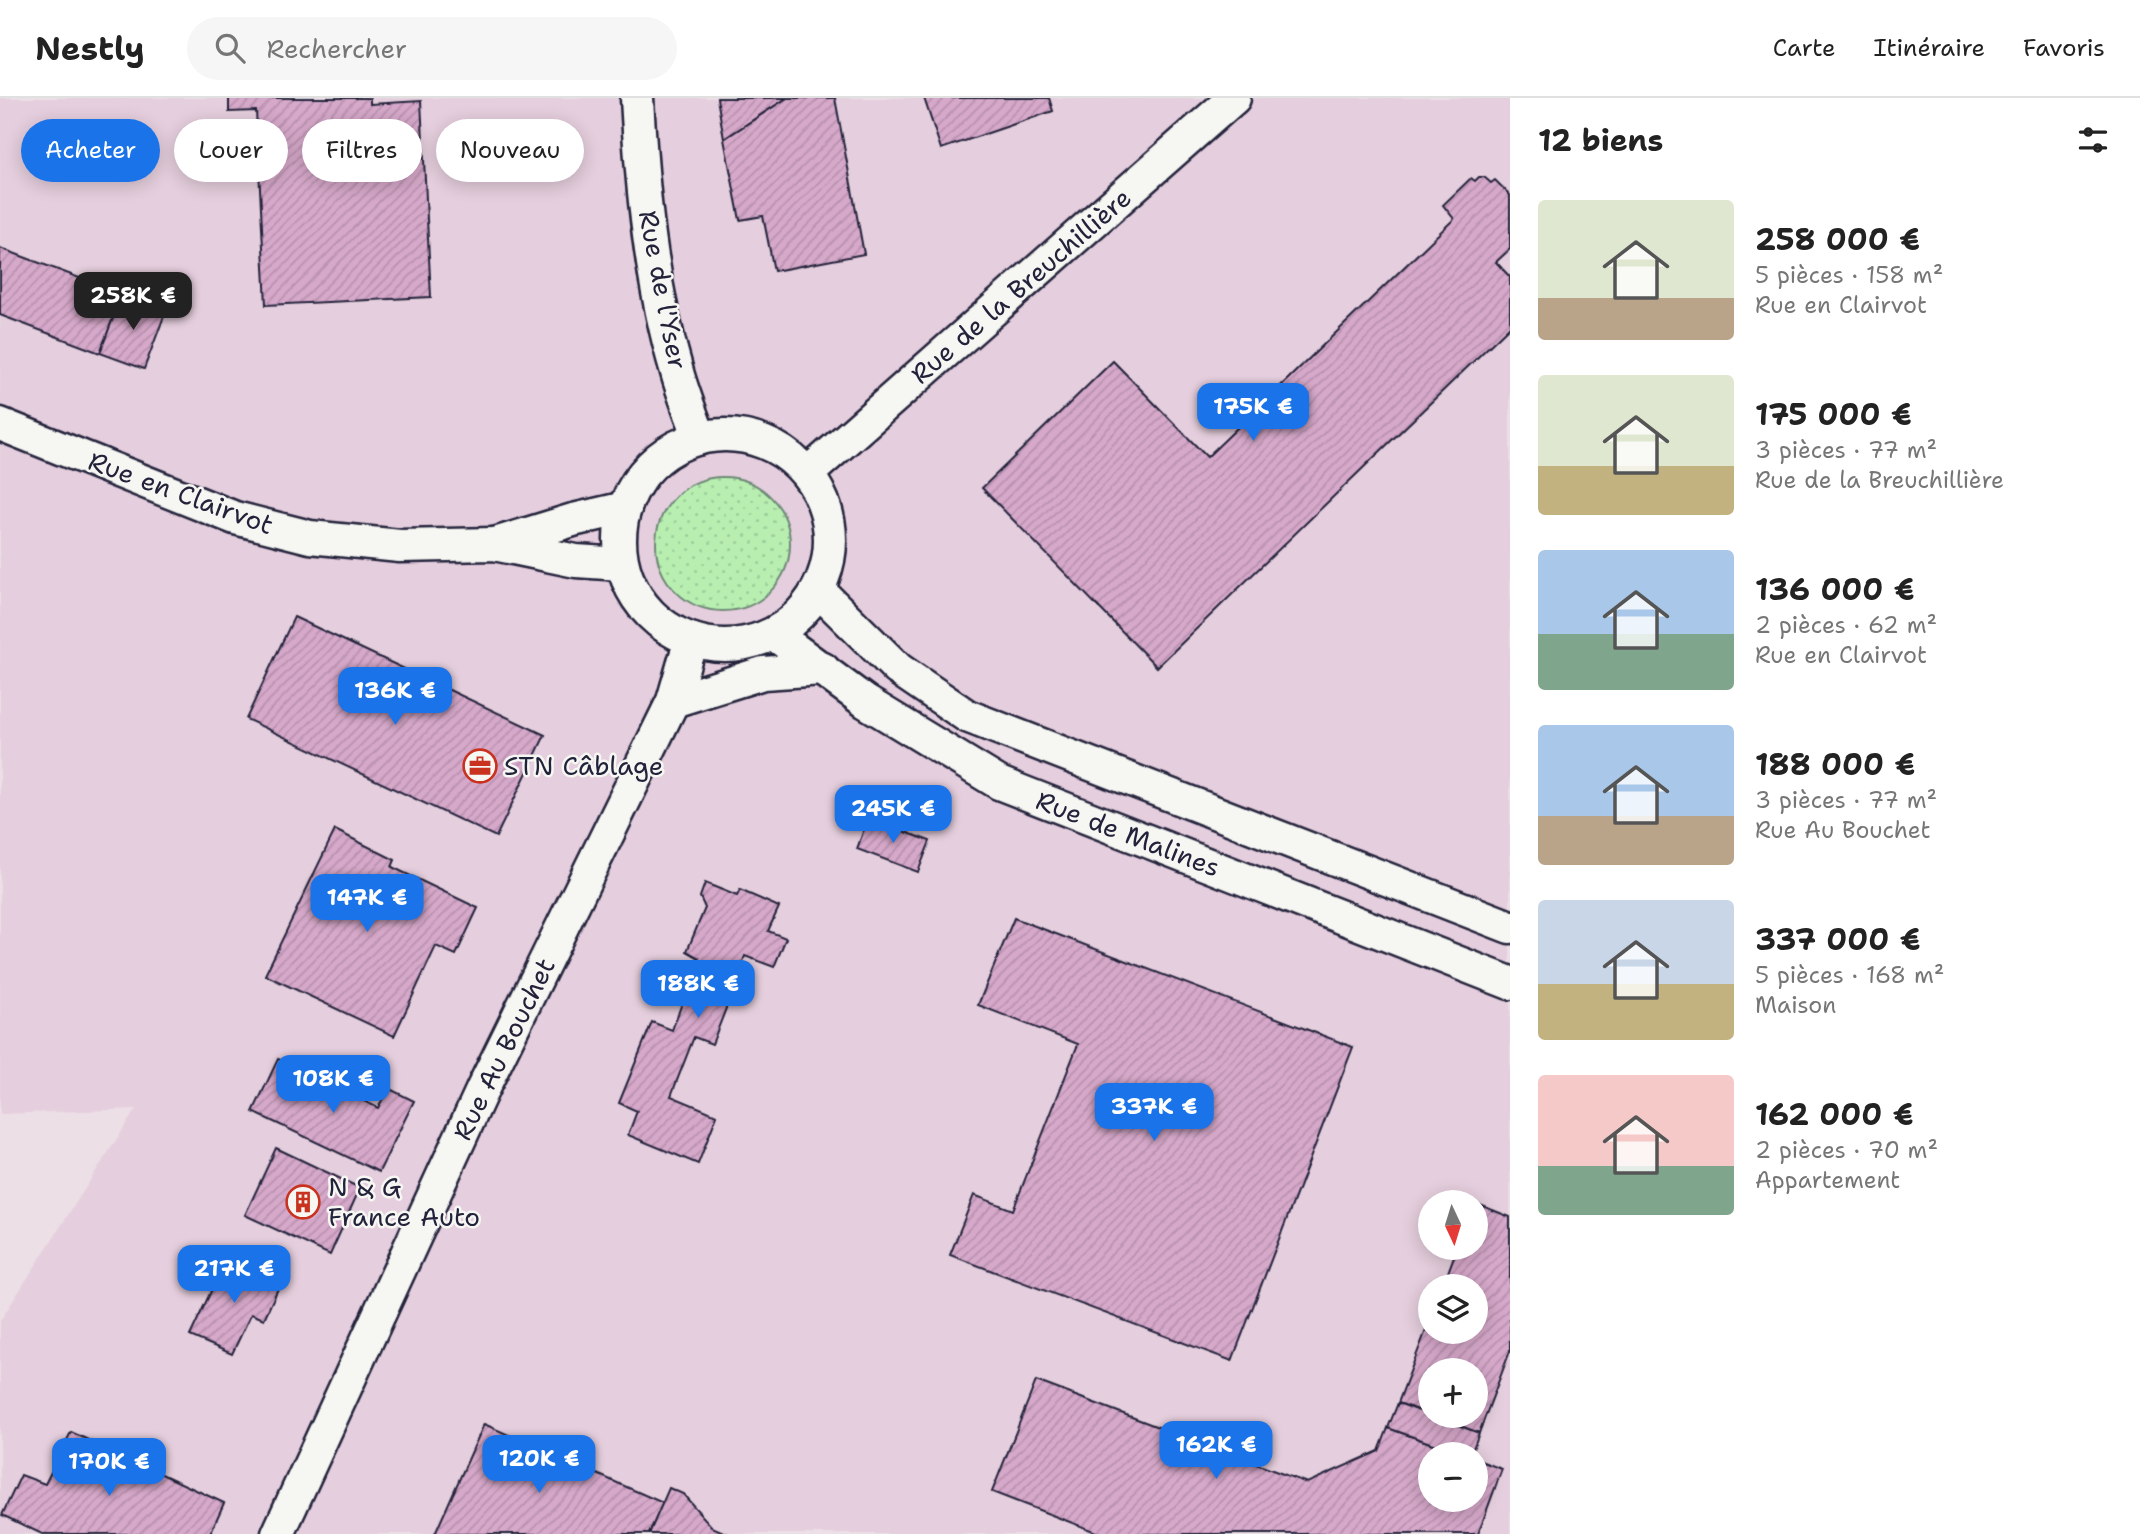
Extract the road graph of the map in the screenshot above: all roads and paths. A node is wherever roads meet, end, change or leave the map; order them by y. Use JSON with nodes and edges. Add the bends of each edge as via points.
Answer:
{"nodes":[{"id":1,"x":637,"y":98,"type":"edge"},
{"id":2,"x":1234,"y":98,"type":"edge"},
{"id":3,"x":0,"y":424,"type":"edge"},
{"id":4,"x":700,"y":438,"type":"junction"},
{"id":5,"x":807,"y":474,"type":"junction"},
{"id":6,"x":625,"y":509,"type":"junction"},
{"id":7,"x":494,"y":544,"type":"junction"},
{"id":8,"x":622,"y":564,"type":"junction"},
{"id":9,"x":818,"y":590,"type":"junction"},
{"id":10,"x":774,"y":634,"type":"junction"},
{"id":11,"x":693,"y":640,"type":"junction"},
{"id":12,"x":823,"y":669,"type":"junction"},
{"id":13,"x":673,"y":701,"type":"junction"},
{"id":14,"x":1510,"y":927,"type":"edge"},
{"id":15,"x":1510,"y":983,"type":"edge"},
{"id":16,"x":278,"y":1534,"type":"edge"}],
"edges":[{"from":1,"to":4,"type":"street","name":"Rue de l'Yser","via":[[642,175],[660,296],[677,372]]},
{"from":2,"to":5,"type":"street","name":"Rue de la Breuchillière"},
{"from":3,"to":7,"type":"street","name":"Rue en Clairvot","via":[[235,518],[310,537],[400,546]]},
{"from":4,"to":5,"type":"street","via":[[730,435],[759,440],[785,454]]},
{"from":4,"to":6,"type":"street","via":[[675,447],[653,463],[636,484]]},
{"from":5,"to":9,"type":"street","via":[[823,500],[830,530],[829,561]]},
{"from":6,"to":7,"type":"street","name":"Rue en Clairvot"},
{"from":6,"to":8,"type":"street","via":[[620,536]]},
{"from":7,"to":8,"type":"street","name":"Rue en Clairvot","via":[[576,561]]},
{"from":8,"to":11,"type":"street","via":[[646,610],[667,628]]},
{"from":9,"to":10,"type":"street","via":[[799,615]]},
{"from":9,"to":14,"type":"street","name":"Rue de Malines","via":[[898,669],[967,716]]},
{"from":10,"to":11,"type":"street","via":[[720,646]]},
{"from":10,"to":12,"type":"street","name":"Rue de Malines"},
{"from":11,"to":13,"type":"street","name":"Rue Au Bouchet"},
{"from":12,"to":13,"type":"street","via":[[763,673]]},
{"from":12,"to":15,"type":"street","name":"Rue de Malines","via":[[866,702],[999,783]]},
{"from":13,"to":16,"type":"street","name":"Rue Au Bouchet","via":[[484,1086]]}]}
